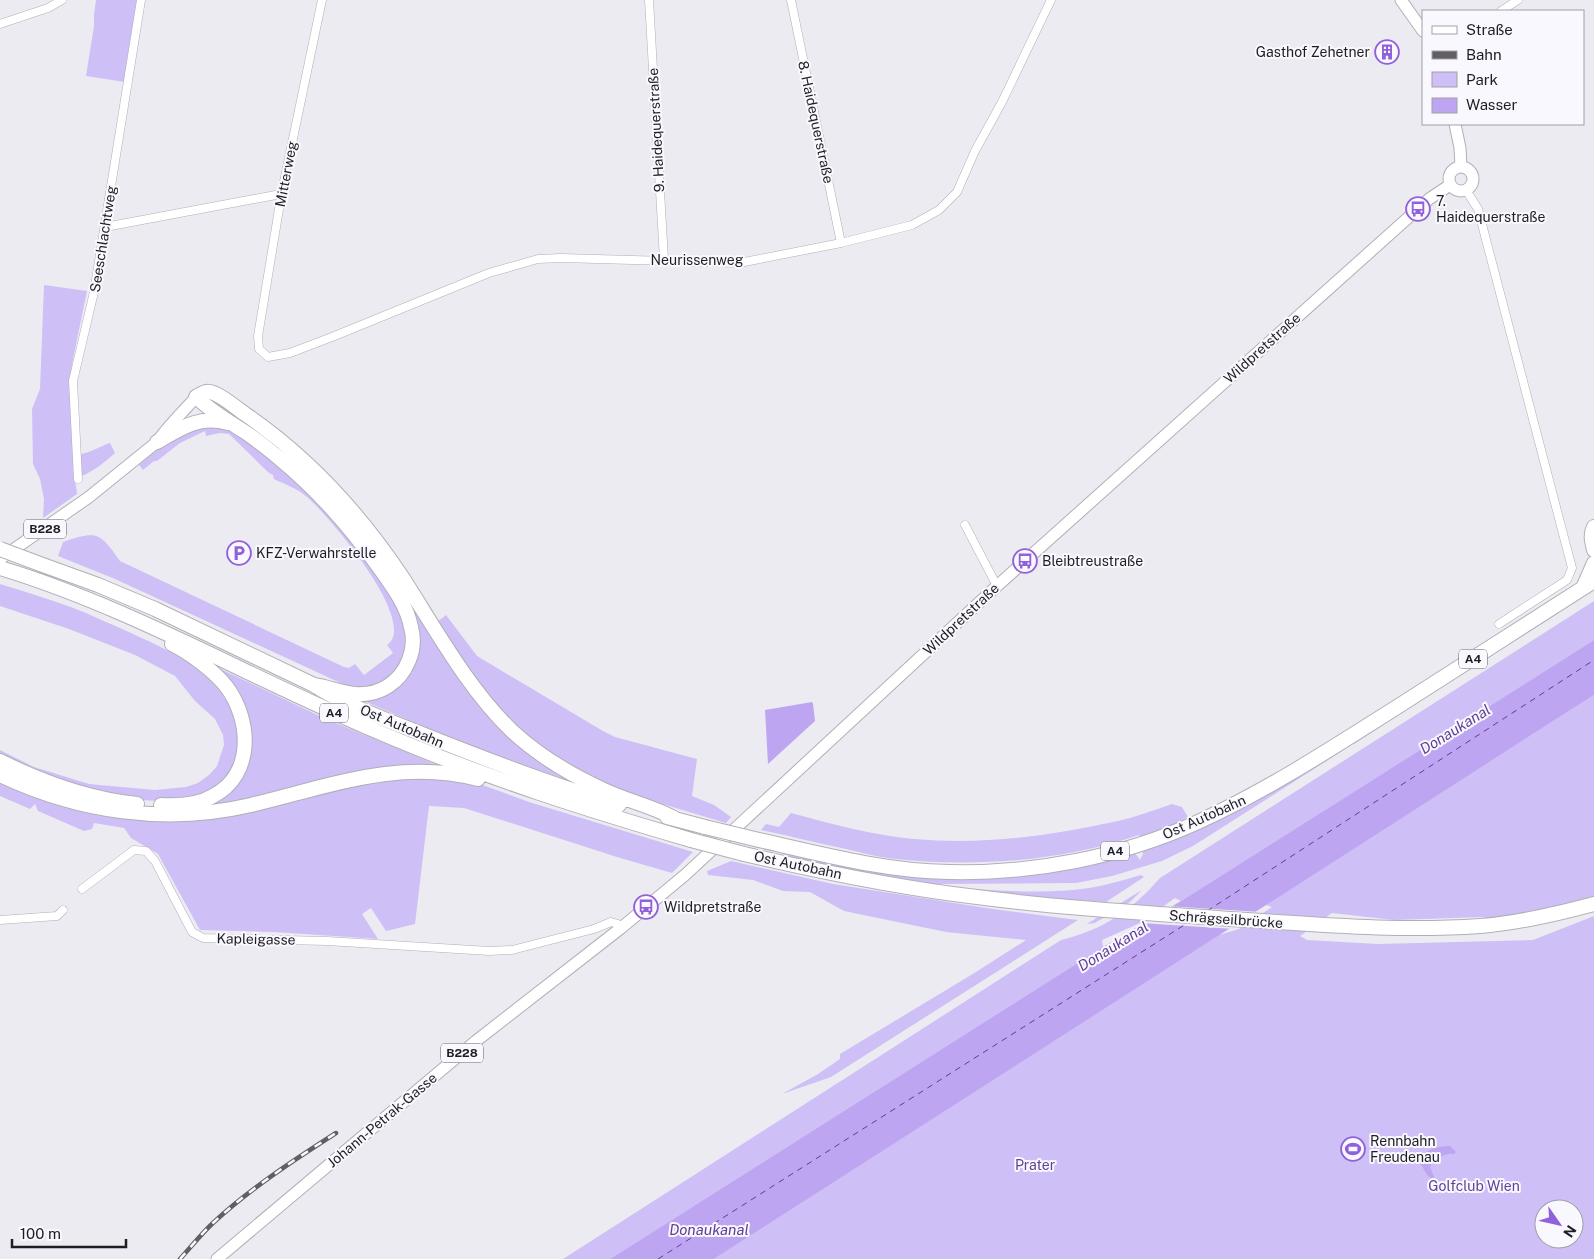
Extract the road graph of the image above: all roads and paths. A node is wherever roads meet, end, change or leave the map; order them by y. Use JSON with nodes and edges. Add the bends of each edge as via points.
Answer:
{"nodes":[{"id":1,"x":62,"y":0,"type":"edge"},
{"id":2,"x":142,"y":0,"type":"edge"},
{"id":3,"x":322,"y":0,"type":"edge"},
{"id":4,"x":649,"y":0,"type":"edge"},
{"id":5,"x":791,"y":0,"type":"edge"},
{"id":6,"x":1051,"y":0,"type":"edge"},
{"id":7,"x":1402,"y":0,"type":"edge"},
{"id":8,"x":1518,"y":0,"type":"edge"},
{"id":9,"x":1503,"y":10,"type":"edge"},
{"id":10,"x":0,"y":24,"type":"edge"},
{"id":11,"x":1422,"y":30,"type":"edge"},
{"id":12,"x":1455,"y":125,"type":"edge"},
{"id":13,"x":1461,"y":167,"type":"junction"},
{"id":14,"x":1450,"y":185,"type":"junction"},
{"id":15,"x":1466,"y":190,"type":"junction"},
{"id":16,"x":282,"y":194,"type":"junction"},
{"id":17,"x":105,"y":227,"type":"junction"},
{"id":18,"x":841,"y":243,"type":"junction"},
{"id":19,"x":664,"y":260,"type":"junction"},
{"id":20,"x":259,"y":349,"type":"joint"},
{"id":21,"x":196,"y":397,"type":"junction"},
{"id":22,"x":234,"y":425,"type":"junction"},
{"id":23,"x":157,"y":442,"type":"junction"},
{"id":24,"x":78,"y":479,"type":"dead end"},
{"id":25,"x":965,"y":525,"type":"dead end"},
{"id":26,"x":1594,"y":527,"type":"edge"},
{"id":27,"x":0,"y":550,"type":"edge"},
{"id":28,"x":1594,"y":550,"type":"edge"},
{"id":29,"x":0,"y":559,"type":"edge"},
{"id":30,"x":1594,"y":563,"type":"edge"},
{"id":31,"x":0,"y":568,"type":"edge"},
{"id":32,"x":1588,"y":585,"type":"edge"},
{"id":33,"x":997,"y":586,"type":"junction"},
{"id":34,"x":146,"y":624,"type":"junction"},
{"id":35,"x":1499,"y":624,"type":"dead end"},
{"id":36,"x":314,"y":685,"type":"junction"},
{"id":37,"x":0,"y":761,"type":"edge"},
{"id":38,"x":0,"y":775,"type":"edge"},
{"id":39,"x":527,"y":790,"type":"junction"},
{"id":40,"x":674,"y":818,"type":"junction"},
{"id":41,"x":82,"y":890,"type":"dead end"},
{"id":42,"x":1594,"y":904,"type":"edge"},
{"id":43,"x":1060,"y":906,"type":"joint"},
{"id":44,"x":63,"y":910,"type":"dead end"},
{"id":45,"x":0,"y":920,"type":"edge"},
{"id":46,"x":621,"y":928,"type":"junction"},
{"id":47,"x":217,"y":1259,"type":"edge"}],
"edges":[{"from":1,"to":10,"type":"street","via":[[51,7]]},
{"from":2,"to":17,"type":"street","name":"Seeschlachtweg"},
{"from":3,"to":16,"type":"street","name":"Mitterweg"},
{"from":4,"to":19,"type":"street","name":"9. Haidequerstraße"},
{"from":5,"to":18,"type":"street","name":"8. Haidequerstraße"},
{"from":6,"to":18,"type":"street","name":"Neurissenweg","via":[[957,192],[939,210],[912,225]]},
{"from":7,"to":11,"type":"main road"},
{"from":8,"to":9,"type":"street"},
{"from":12,"to":13,"type":"main road"},
{"from":13,"to":14,"type":"main road","via":[[1451,172]]},
{"from":13,"to":15,"type":"main road","via":[[1472,176],[1472,184]]},
{"from":14,"to":15,"type":"main road","via":[[1456,191]]},
{"from":14,"to":33,"type":"main road","name":"Wildpretstraße","via":[[1434,194]]},
{"from":15,"to":35,"type":"street","via":[[1478,209],[1572,568],[1567,580]]},
{"from":16,"to":17,"type":"street"},
{"from":16,"to":20,"type":"street","name":"Mitterweg","via":[[258,336]]},
{"from":17,"to":24,"type":"street","name":"Seeschlachtweg","via":[[73,381]]},
{"from":18,"to":19,"type":"street","name":"Neurissenweg","via":[[738,263]]},
{"from":19,"to":20,"type":"street","name":"Neurissenweg","via":[[538,260],[489,273],[290,353],[268,357]]},
{"from":21,"to":22,"type":"highway"},
{"from":21,"to":23,"type":"main road","number":"B228"},
{"from":21,"to":40,"type":"highway","via":[[207,392],[222,398],[275,436],[329,486],[381,548],[474,687],[518,736],[572,774]]},
{"from":22,"to":23,"type":"highway","via":[[214,420],[196,421]]},
{"from":22,"to":36,"type":"highway","via":[[300,476],[354,533],[390,582],[411,626],[410,658],[400,677],[388,687],[360,694]]},
{"from":23,"to":29,"type":"main road","number":"B228","via":[[89,497]]},
{"from":25,"to":33,"type":"street"},
{"from":26,"to":28,"type":"highway"},
{"from":27,"to":36,"type":"highway","name":"Ost Autobahn","number":"A4","bridge":true,"via":[[98,584]]},
{"from":30,"to":32,"type":"highway"},
{"from":31,"to":34,"type":"highway","name":"Ost Autobahn","number":"A4","via":[[91,600]]},
{"from":32,"to":40,"type":"highway","name":"Ost Autobahn","number":"A4","bridge":true,"via":[[1317,758],[1250,797],[1148,842],[1095,857],[1000,871],[893,868],[759,840]]},
{"from":33,"to":46,"type":"main road","name":"Wildpretstraße","via":[[685,875]]},
{"from":34,"to":37,"type":"highway","via":[[158,636],[210,670],[236,702],[243,721],[244,755],[228,786],[194,803],[171,806],[136,804],[62,788]]},
{"from":34,"to":39,"type":"highway","name":"Ost Autobahn","number":"A4","via":[[387,736]]},
{"from":36,"to":40,"type":"highway","name":"Ost Autobahn","number":"A4","via":[[393,723],[534,778],[655,816]]},
{"from":38,"to":39,"type":"highway","via":[[83,805],[170,815],[249,806],[364,776],[400,772],[471,777]]},
{"from":39,"to":43,"type":"highway","name":"Ost Autobahn","number":"A4","bridge":true,"via":[[599,814],[744,854],[889,884]]},
{"from":41,"to":46,"type":"street","name":"Kapleigasse","via":[[134,850],[146,851],[155,861],[192,932],[204,938],[327,941],[489,951],[512,950],[611,922]]},
{"from":42,"to":43,"type":"highway","name":"Schrägseilbrücke","number":"A4","via":[[1542,918],[1480,926],[1390,928]]},
{"from":44,"to":45,"type":"street","via":[[57,916]]},
{"from":46,"to":47,"type":"main road","name":"Johann-Petrak-Gasse","number":"B228","via":[[470,1047]]}]}
